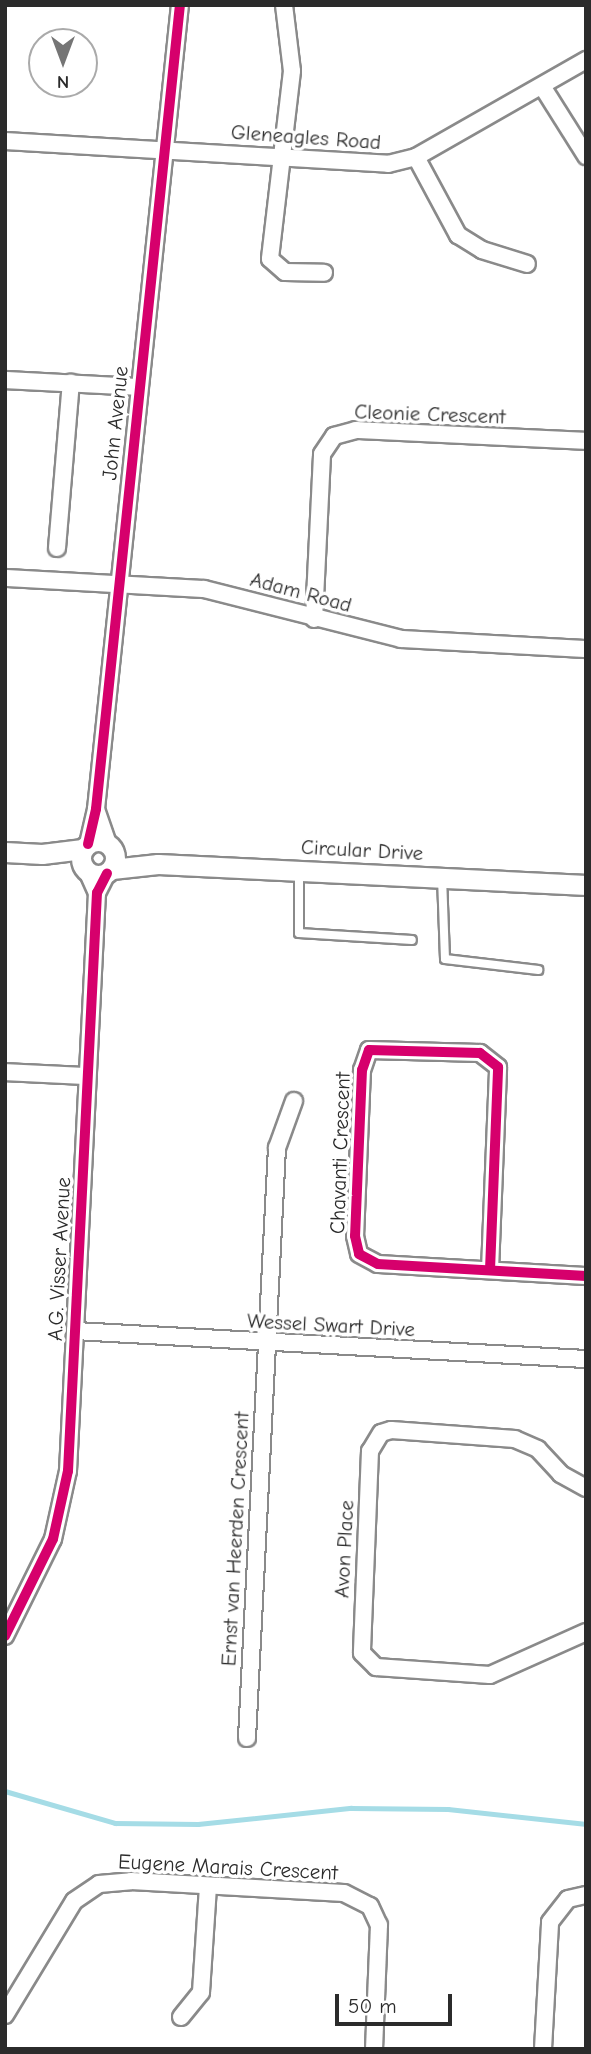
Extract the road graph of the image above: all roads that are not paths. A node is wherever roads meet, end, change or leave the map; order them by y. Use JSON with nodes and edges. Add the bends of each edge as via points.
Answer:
{"nodes":[{"id":1,"x":180,"y":5,"type":"edge"},
{"id":2,"x":284,"y":5,"type":"edge"},
{"id":3,"x":586,"y":60,"type":"edge"},
{"id":4,"x":542,"y":86,"type":"junction"},
{"id":5,"x":5,"y":141,"type":"edge"},
{"id":6,"x":164,"y":148,"type":"junction"},
{"id":7,"x":586,"y":156,"type":"edge"},
{"id":8,"x":281,"y":157,"type":"junction"},
{"id":9,"x":416,"y":157,"type":"junction"},
{"id":10,"x":527,"y":264,"type":"dead end"},
{"id":11,"x":324,"y":273,"type":"dead end"},
{"id":12,"x":5,"y":380,"type":"edge"},
{"id":13,"x":71,"y":383,"type":"junction"},
{"id":14,"x":138,"y":387,"type":"junction"},
{"id":15,"x":586,"y":441,"type":"edge"},
{"id":16,"x":57,"y":548,"type":"dead end"},
{"id":17,"x":5,"y":578,"type":"edge"},
{"id":18,"x":118,"y":585,"type":"junction"},
{"id":19,"x":314,"y":619,"type":"junction"},
{"id":20,"x":586,"y":649,"type":"edge"},
{"id":21,"x":96,"y":809,"type":"junction"},
{"id":22,"x":110,"y":846,"type":"junction"},
{"id":23,"x":5,"y":852,"type":"edge"},
{"id":24,"x":94,"y":863,"type":"junction"},
{"id":25,"x":136,"y":863,"type":"junction"},
{"id":26,"x":299,"y":870,"type":"junction"},
{"id":27,"x":442,"y":877,"type":"junction"},
{"id":28,"x":586,"y":885,"type":"edge"},
{"id":29,"x":412,"y":940,"type":"dead end"},
{"id":30,"x":538,"y":970,"type":"dead end"},
{"id":31,"x":5,"y":1072,"type":"edge"},
{"id":32,"x":87,"y":1076,"type":"junction"},
{"id":33,"x":294,"y":1101,"type":"dead end"},
{"id":34,"x":490,"y":1270,"type":"junction"},
{"id":35,"x":586,"y":1276,"type":"edge"},
{"id":36,"x":75,"y":1331,"type":"junction"},
{"id":37,"x":266,"y":1343,"type":"junction"},
{"id":38,"x":586,"y":1359,"type":"edge"},
{"id":39,"x":586,"y":1488,"type":"edge"},
{"id":40,"x":586,"y":1632,"type":"edge"},
{"id":41,"x":5,"y":1636,"type":"edge"},
{"id":42,"x":247,"y":1738,"type":"dead end"},
{"id":43,"x":208,"y":1885,"type":"junction"},
{"id":44,"x":586,"y":1895,"type":"edge"},
{"id":45,"x":5,"y":2015,"type":"edge"},
{"id":46,"x":181,"y":2017,"type":"dead end"},
{"id":47,"x":374,"y":2049,"type":"edge"},
{"id":48,"x":543,"y":2049,"type":"edge"}],
"edges":[{"from":1,"to":6,"type":"street","name":"John Avenue"},
{"from":2,"to":8,"type":"street","via":[[293,57]]},
{"from":3,"to":4,"type":"street","name":"Gleneagles Road"},
{"from":4,"to":7,"type":"street"},
{"from":4,"to":9,"type":"street","name":"Gleneagles Road"},
{"from":5,"to":6,"type":"street","name":"Gleneagles Road"},
{"from":6,"to":8,"type":"street","name":"Gleneagles Road"},
{"from":6,"to":14,"type":"street","name":"John Avenue"},
{"from":8,"to":9,"type":"street","name":"Gleneagles Road","via":[[388,164]]},
{"from":8,"to":11,"type":"street","via":[[271,262],[285,272]]},
{"from":9,"to":10,"type":"street","via":[[458,234],[482,250]]},
{"from":12,"to":13,"type":"street"},
{"from":13,"to":14,"type":"street"},
{"from":13,"to":16,"type":"street"},
{"from":14,"to":18,"type":"street","name":"John Avenue"},
{"from":15,"to":19,"type":"street","name":"Cleonie Crescent","via":[[356,430],[334,436],[322,454]]},
{"from":17,"to":18,"type":"street","name":"Adam Road"},
{"from":18,"to":19,"type":"street","name":"Adam Road","via":[[215,591]]},
{"from":18,"to":21,"type":"street","name":"John Avenue"},
{"from":19,"to":20,"type":"street","name":"Adam Road","via":[[401,639]]},
{"from":21,"to":22,"type":"street","name":"John Avenue"},
{"from":21,"to":24,"type":"street","name":"John Avenue"},
{"from":22,"to":24,"type":"street"},
{"from":22,"to":25,"type":"street"},
{"from":23,"to":24,"type":"street"},
{"from":24,"to":25,"type":"street","name":"Circular Drive"},
{"from":24,"to":32,"type":"street","name":"A.G. Visser Avenue","via":[[97,893]]},
{"from":25,"to":26,"type":"street","name":"Circular Drive"},
{"from":26,"to":27,"type":"street","name":"Circular Drive"},
{"from":26,"to":29,"type":"lane","via":[[299,933]]},
{"from":27,"to":28,"type":"street","name":"Circular Drive"},
{"from":27,"to":30,"type":"lane","via":[[446,959]]},
{"from":31,"to":32,"type":"street"},
{"from":32,"to":36,"type":"street","name":"A.G. Visser Avenue"},
{"from":33,"to":37,"type":"street","name":"Ernst van Heerden Crescent","via":[[277,1148]]},
{"from":34,"to":34,"type":"street","name":"Chavanti Crescent","via":[[378,1264],[359,1254],[355,1236],[362,1070],[369,1050],[480,1053],[498,1068]]},
{"from":34,"to":35,"type":"street","name":"Chavanti Crescent"},
{"from":36,"to":37,"type":"street","name":"Wessel Swart Drive"},
{"from":36,"to":41,"type":"street","name":"A.G. Visser Avenue","via":[[62,1506],[38,1577]]},
{"from":37,"to":38,"type":"street","name":"Wessel Swart Drive"},
{"from":37,"to":42,"type":"street","name":"Ernst van Heerden Crescent"},
{"from":39,"to":40,"type":"street","name":"Avon Place","via":[[561,1474],[538,1449],[515,1439],[399,1430],[381,1433],[370,1451],[362,1653],[376,1667],[490,1675]]},
{"from":43,"to":45,"type":"street","name":"Eugene Marais Crescent","via":[[112,1881],[83,1893]]},
{"from":43,"to":46,"type":"street","via":[[201,1992]]},
{"from":43,"to":47,"type":"street","name":"Eugene Marais Crescent","via":[[344,1893],[370,1906],[379,1930]]},
{"from":44,"to":48,"type":"street","via":[[568,1899],[550,1922]]}]}
